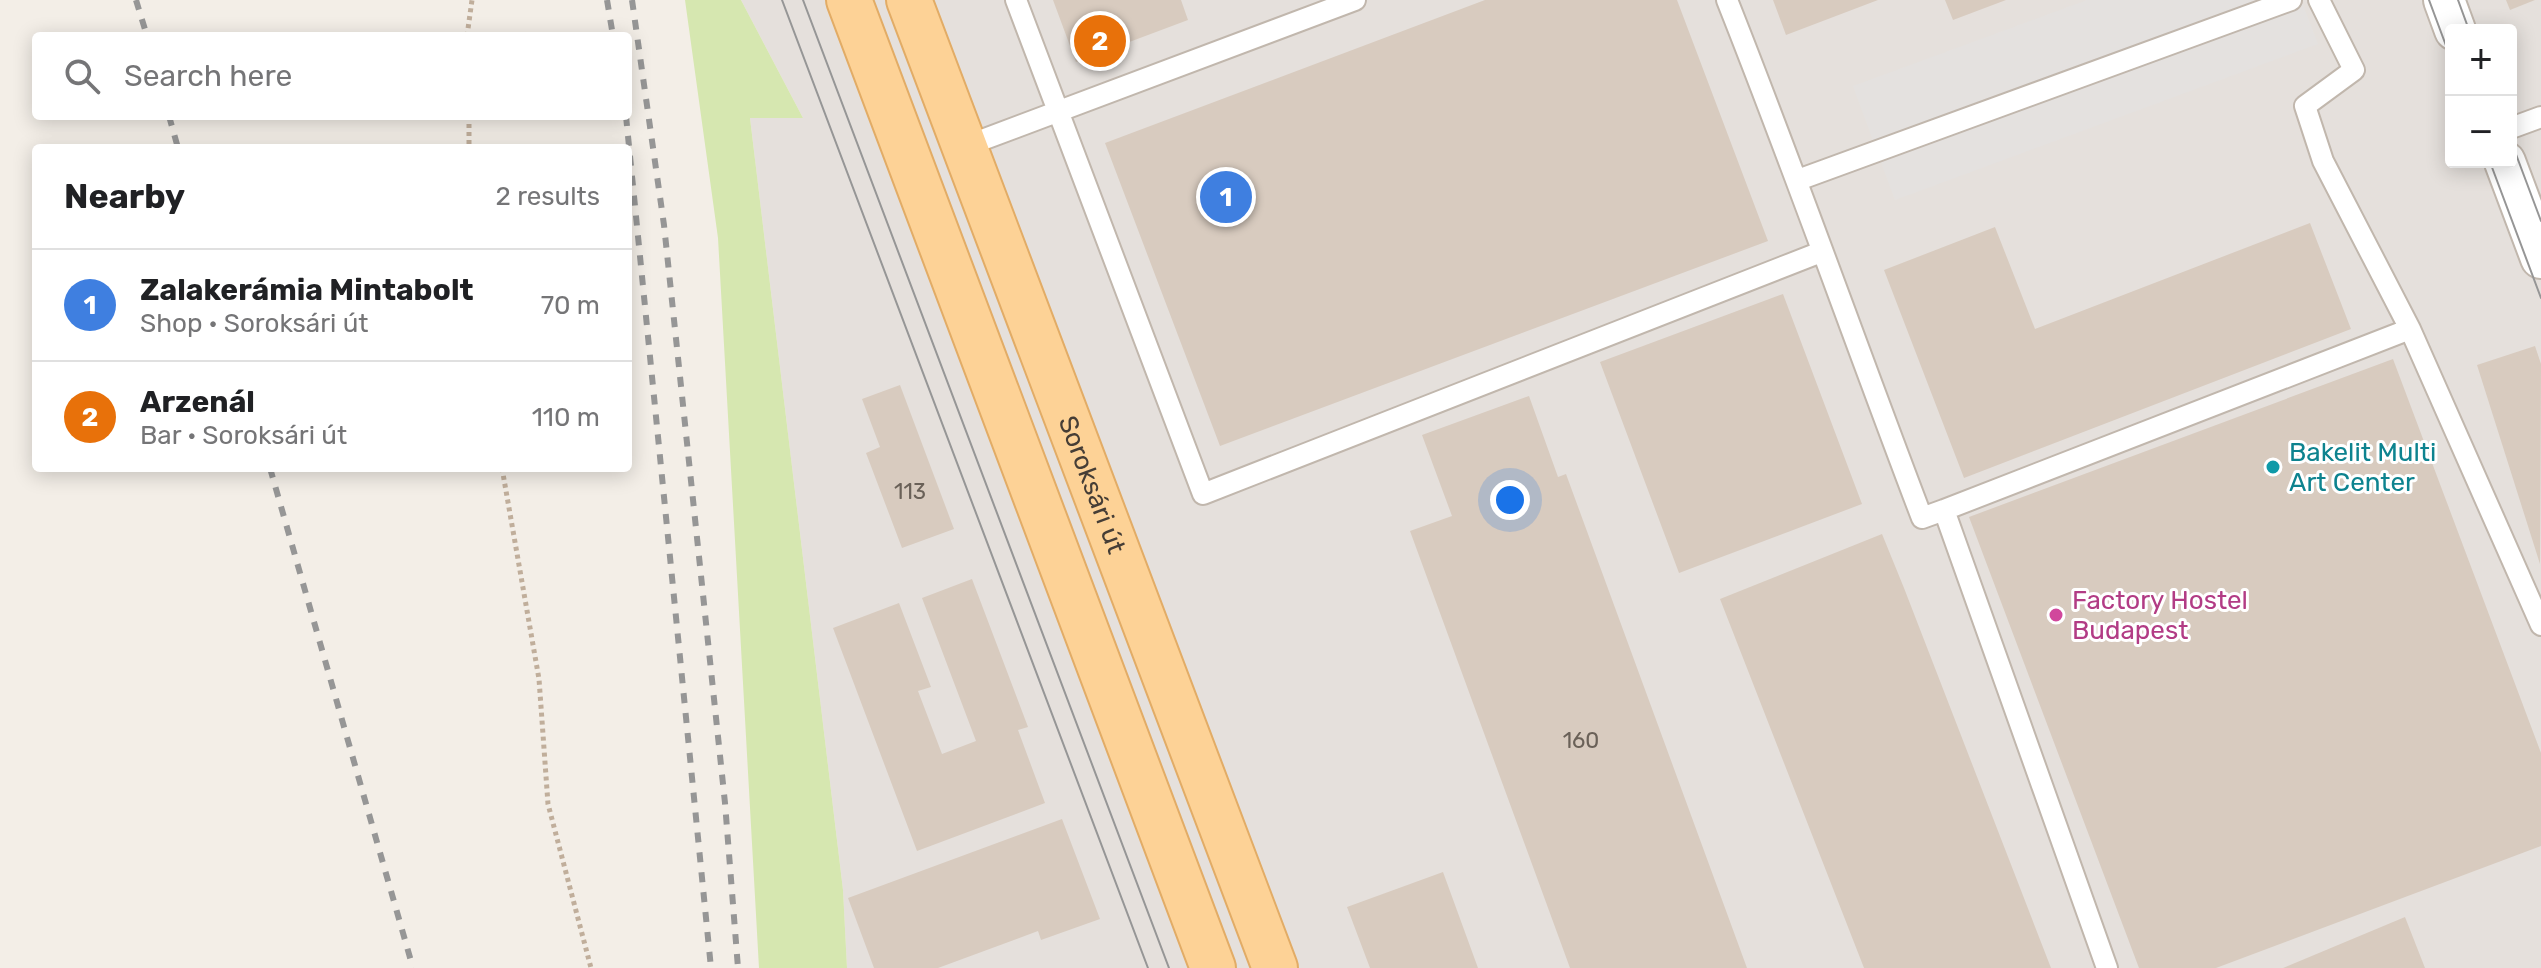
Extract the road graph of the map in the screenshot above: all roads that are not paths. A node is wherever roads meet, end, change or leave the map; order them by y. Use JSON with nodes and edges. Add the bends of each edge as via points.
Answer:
{"nodes":[{"id":1,"x":849,"y":0,"type":"edge"},
{"id":2,"x":909,"y":0,"type":"edge"},
{"id":3,"x":1016,"y":0,"type":"edge"},
{"id":4,"x":1355,"y":0,"type":"edge"},
{"id":5,"x":1727,"y":0,"type":"edge"},
{"id":6,"x":2291,"y":0,"type":"edge"},
{"id":7,"x":2319,"y":0,"type":"edge"},
{"id":8,"x":2444,"y":0,"type":"edge"},
{"id":9,"x":2453,"y":24,"type":"edge"},
{"id":10,"x":1058,"y":111,"type":"junction"},
{"id":11,"x":2541,"y":117,"type":"edge"},
{"id":12,"x":2517,"y":126,"type":"edge"},
{"id":13,"x":966,"y":146,"type":"junction"},
{"id":14,"x":2508,"y":168,"type":"edge"},
{"id":15,"x":1798,"y":180,"type":"junction"},
{"id":16,"x":2537,"y":235,"type":"edge"},
{"id":17,"x":1821,"y":252,"type":"junction"},
{"id":18,"x":2410,"y":329,"type":"junction"},
{"id":19,"x":1944,"y":510,"type":"junction"},
{"id":20,"x":2541,"y":625,"type":"edge"},
{"id":21,"x":1213,"y":968,"type":"edge"},
{"id":22,"x":1275,"y":968,"type":"edge"},
{"id":23,"x":2107,"y":968,"type":"edge"}],
"edges":[{"from":1,"to":21,"type":"main road"},
{"from":2,"to":13,"type":"main road","name":"Soroksári út"},
{"from":3,"to":10,"type":"lane"},
{"from":4,"to":10,"type":"lane"},
{"from":5,"to":15,"type":"lane"},
{"from":6,"to":15,"type":"lane"},
{"from":7,"to":18,"type":"lane","via":[[2354,70],[2305,106],[2323,161]]},
{"from":8,"to":9,"type":"street"},
{"from":10,"to":13,"type":"lane"},
{"from":10,"to":17,"type":"lane","via":[[1203,494]]},
{"from":11,"to":12,"type":"lane"},
{"from":13,"to":22,"type":"main road","name":"Soroksári út"},
{"from":14,"to":16,"type":"street"},
{"from":15,"to":17,"type":"lane"},
{"from":17,"to":19,"type":"lane","via":[[1922,518]]},
{"from":18,"to":19,"type":"lane"},
{"from":18,"to":20,"type":"lane"},
{"from":19,"to":23,"type":"lane"}]}
